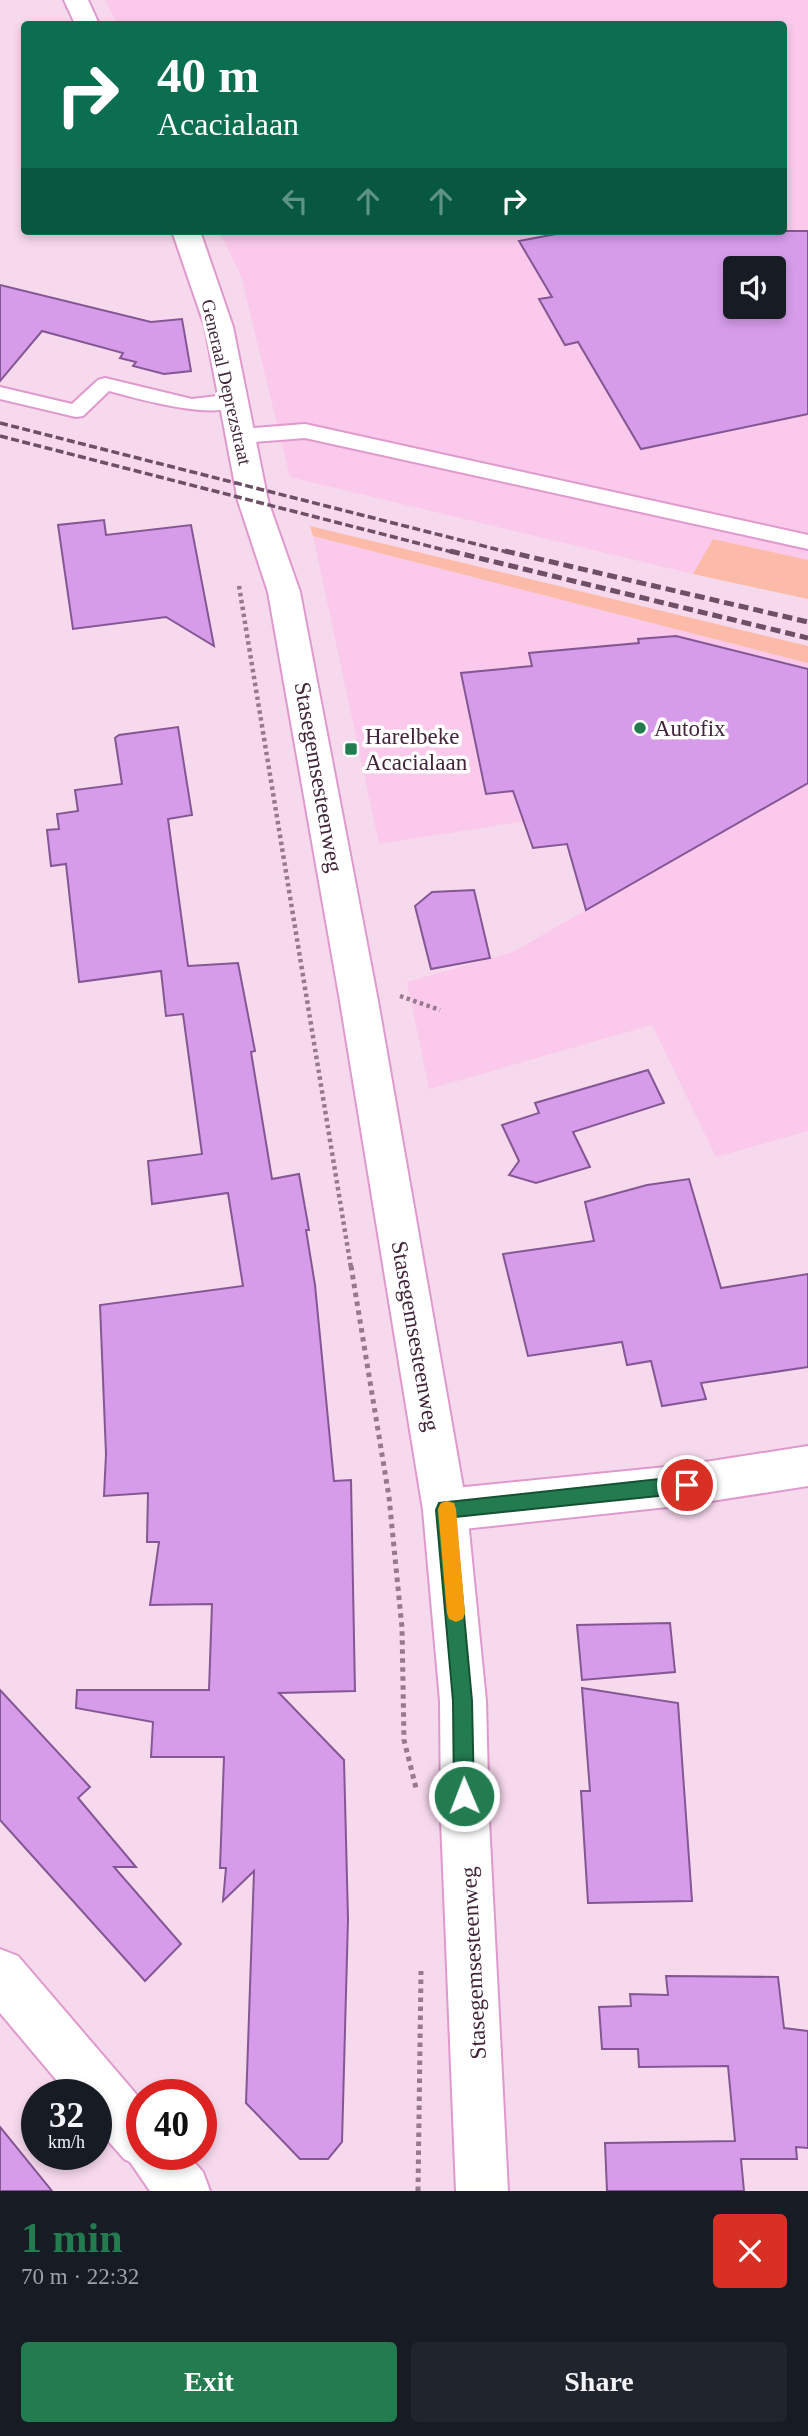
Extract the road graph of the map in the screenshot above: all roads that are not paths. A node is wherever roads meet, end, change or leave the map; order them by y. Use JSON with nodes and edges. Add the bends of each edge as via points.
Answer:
{"nodes":[{"id":1,"x":76,"y":0,"type":"edge"},
{"id":2,"x":86,"y":21,"type":"edge"},
{"id":3,"x":187,"y":235,"type":"edge"},
{"id":4,"x":0,"y":393,"type":"edge"},
{"id":5,"x":234,"y":400,"type":"junction"},
{"id":6,"x":240,"y":436,"type":"junction"},
{"id":7,"x":252,"y":494,"type":"joint"},
{"id":8,"x":808,"y":542,"type":"edge"},
{"id":9,"x":808,"y":1466,"type":"edge"},
{"id":10,"x":445,"y":1510,"type":"junction"},
{"id":11,"x":0,"y":1974,"type":"edge"},
{"id":12,"x":126,"y":2122,"type":"edge"},
{"id":13,"x":166,"y":2170,"type":"edge"},
{"id":14,"x":184,"y":2191,"type":"edge"},
{"id":15,"x":482,"y":2191,"type":"edge"}],
"edges":[{"from":1,"to":2,"type":"street"},
{"from":3,"to":5,"type":"street","name":"Generaal Deprezstraat","via":[[219,327]]},
{"from":4,"to":5,"type":"lane","via":[[76,411],[106,384],[191,405]]},
{"from":5,"to":6,"type":"street","name":"Generaal Deprezstraat"},
{"from":6,"to":7,"type":"street","name":"Generaal Deprezstraat"},
{"from":6,"to":8,"type":"lane","via":[[305,431]]},
{"from":7,"to":10,"type":"street","name":"Stasegemsesteenweg","via":[[284,592],[297,660]]},
{"from":9,"to":10,"type":"street","via":[[687,1485]]},
{"from":10,"to":15,"type":"street","name":"Stasegemsesteenweg","via":[[463,1701],[464,1820]]},
{"from":11,"to":12,"type":"street"},
{"from":13,"to":14,"type":"street"}]}
